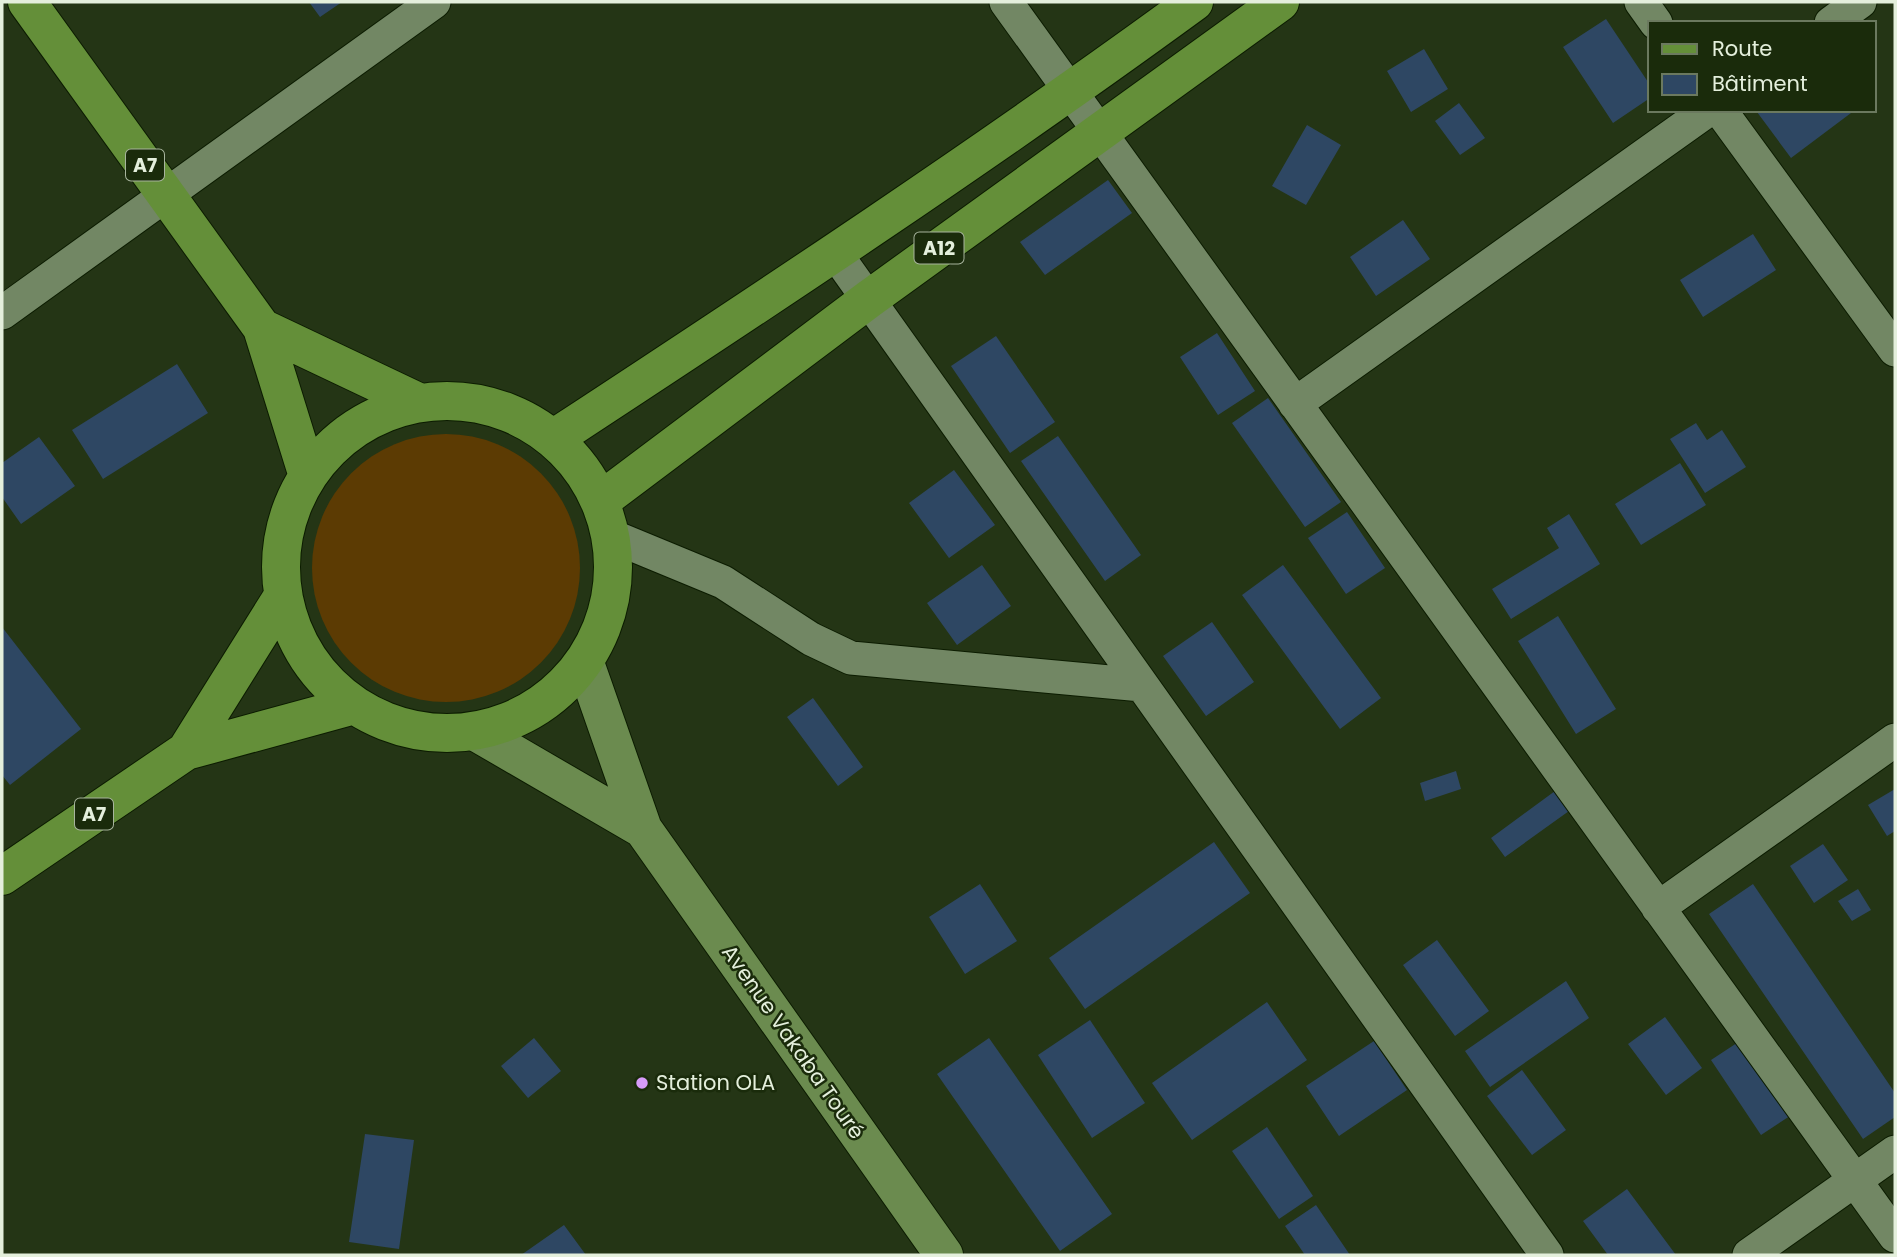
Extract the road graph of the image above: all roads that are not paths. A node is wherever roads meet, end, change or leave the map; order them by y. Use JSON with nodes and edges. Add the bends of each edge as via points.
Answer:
{"nodes":[{"id":1,"x":27,"y":2,"type":"edge"},
{"id":2,"x":434,"y":2,"type":"edge"},
{"id":3,"x":1006,"y":2,"type":"edge"},
{"id":4,"x":1194,"y":2,"type":"edge"},
{"id":5,"x":1280,"y":2,"type":"edge"},
{"id":6,"x":1640,"y":2,"type":"edge"},
{"id":7,"x":1860,"y":2,"type":"edge"},
{"id":8,"x":1654,"y":21,"type":"edge"},
{"id":9,"x":1833,"y":21,"type":"edge"},
{"id":10,"x":1070,"y":91,"type":"junction"},
{"id":11,"x":1704,"y":112,"type":"edge"},
{"id":12,"x":1721,"y":112,"type":"edge"},
{"id":13,"x":1101,"y":133,"type":"junction"},
{"id":14,"x":166,"y":194,"type":"junction"},
{"id":15,"x":836,"y":254,"type":"junction"},
{"id":16,"x":869,"y":299,"type":"junction"},
{"id":17,"x":2,"y":313,"type":"edge"},
{"id":18,"x":262,"y":328,"type":"junction"},
{"id":19,"x":1895,"y":350,"type":"edge"},
{"id":20,"x":416,"y":401,"type":"junction"},
{"id":21,"x":1295,"y":404,"type":"junction"},
{"id":22,"x":556,"y":437,"type":"junction"},
{"id":23,"x":307,"y":473,"type":"junction"},
{"id":24,"x":603,"y":499,"type":"junction"},
{"id":25,"x":614,"y":537,"type":"junction"},
{"id":26,"x":281,"y":599,"type":"junction"},
{"id":27,"x":585,"y":663,"type":"junction"},
{"id":28,"x":1142,"y":685,"type":"junction"},
{"id":29,"x":351,"y":706,"type":"junction"},
{"id":30,"x":476,"y":732,"type":"junction"},
{"id":31,"x":1895,"y":740,"type":"edge"},
{"id":32,"x":186,"y":751,"type":"junction"},
{"id":33,"x":643,"y":829,"type":"junction"},
{"id":34,"x":2,"y":876,"type":"edge"},
{"id":35,"x":1658,"y":908,"type":"junction"},
{"id":36,"x":1895,"y":1152,"type":"edge"},
{"id":37,"x":1855,"y":1181,"type":"junction"},
{"id":38,"x":1895,"y":1236,"type":"edge"},
{"id":39,"x":944,"y":1255,"type":"edge"},
{"id":40,"x":1547,"y":1255,"type":"edge"},
{"id":41,"x":1749,"y":1255,"type":"edge"}],
"edges":[{"from":1,"to":14,"type":"main road","number":"A7"},
{"from":2,"to":14,"type":"street"},
{"from":3,"to":10,"type":"street"},
{"from":4,"to":10,"type":"main road","number":"A12"},
{"from":5,"to":13,"type":"main road","number":"A12"},
{"from":6,"to":8,"type":"street"},
{"from":7,"to":9,"type":"street"},
{"from":10,"to":13,"type":"street"},
{"from":10,"to":15,"type":"main road","number":"A12"},
{"from":11,"to":21,"type":"street"},
{"from":12,"to":19,"type":"street"},
{"from":13,"to":16,"type":"main road","number":"A12"},
{"from":13,"to":21,"type":"street"},
{"from":14,"to":17,"type":"street"},
{"from":14,"to":18,"type":"main road","number":"A7"},
{"from":15,"to":16,"type":"street"},
{"from":15,"to":22,"type":"main road","number":"A12"},
{"from":16,"to":24,"type":"main road","number":"A12"},
{"from":16,"to":28,"type":"street"},
{"from":18,"to":20,"type":"main road","number":"A7"},
{"from":18,"to":23,"type":"main road","number":"A7"},
{"from":20,"to":22,"type":"main road","via":[[490,403]]},
{"from":20,"to":23,"type":"main road","via":[[355,426]]},
{"from":21,"to":35,"type":"street"},
{"from":22,"to":24,"type":"main road"},
{"from":23,"to":26,"type":"main road","via":[[282,533]]},
{"from":24,"to":25,"type":"main road"},
{"from":25,"to":27,"type":"main road","via":[[612,603]]},
{"from":25,"to":28,"type":"street","via":[[723,582],[811,639],[851,658]]},
{"from":26,"to":29,"type":"main road","via":[[306,659]]},
{"from":26,"to":32,"type":"main road","number":"A7"},
{"from":27,"to":30,"type":"main road","via":[[537,709]]},
{"from":27,"to":33,"type":"street"},
{"from":28,"to":40,"type":"street"},
{"from":29,"to":30,"type":"main road","via":[[411,731]]},
{"from":29,"to":32,"type":"main road","number":"A7"},
{"from":30,"to":33,"type":"street"},
{"from":31,"to":35,"type":"street"},
{"from":32,"to":34,"type":"main road","number":"A7"},
{"from":33,"to":39,"type":"street","name":"Avenue Vakaba Touré"},
{"from":35,"to":37,"type":"street"},
{"from":36,"to":37,"type":"street"},
{"from":37,"to":38,"type":"street"},
{"from":37,"to":41,"type":"street"}]}
